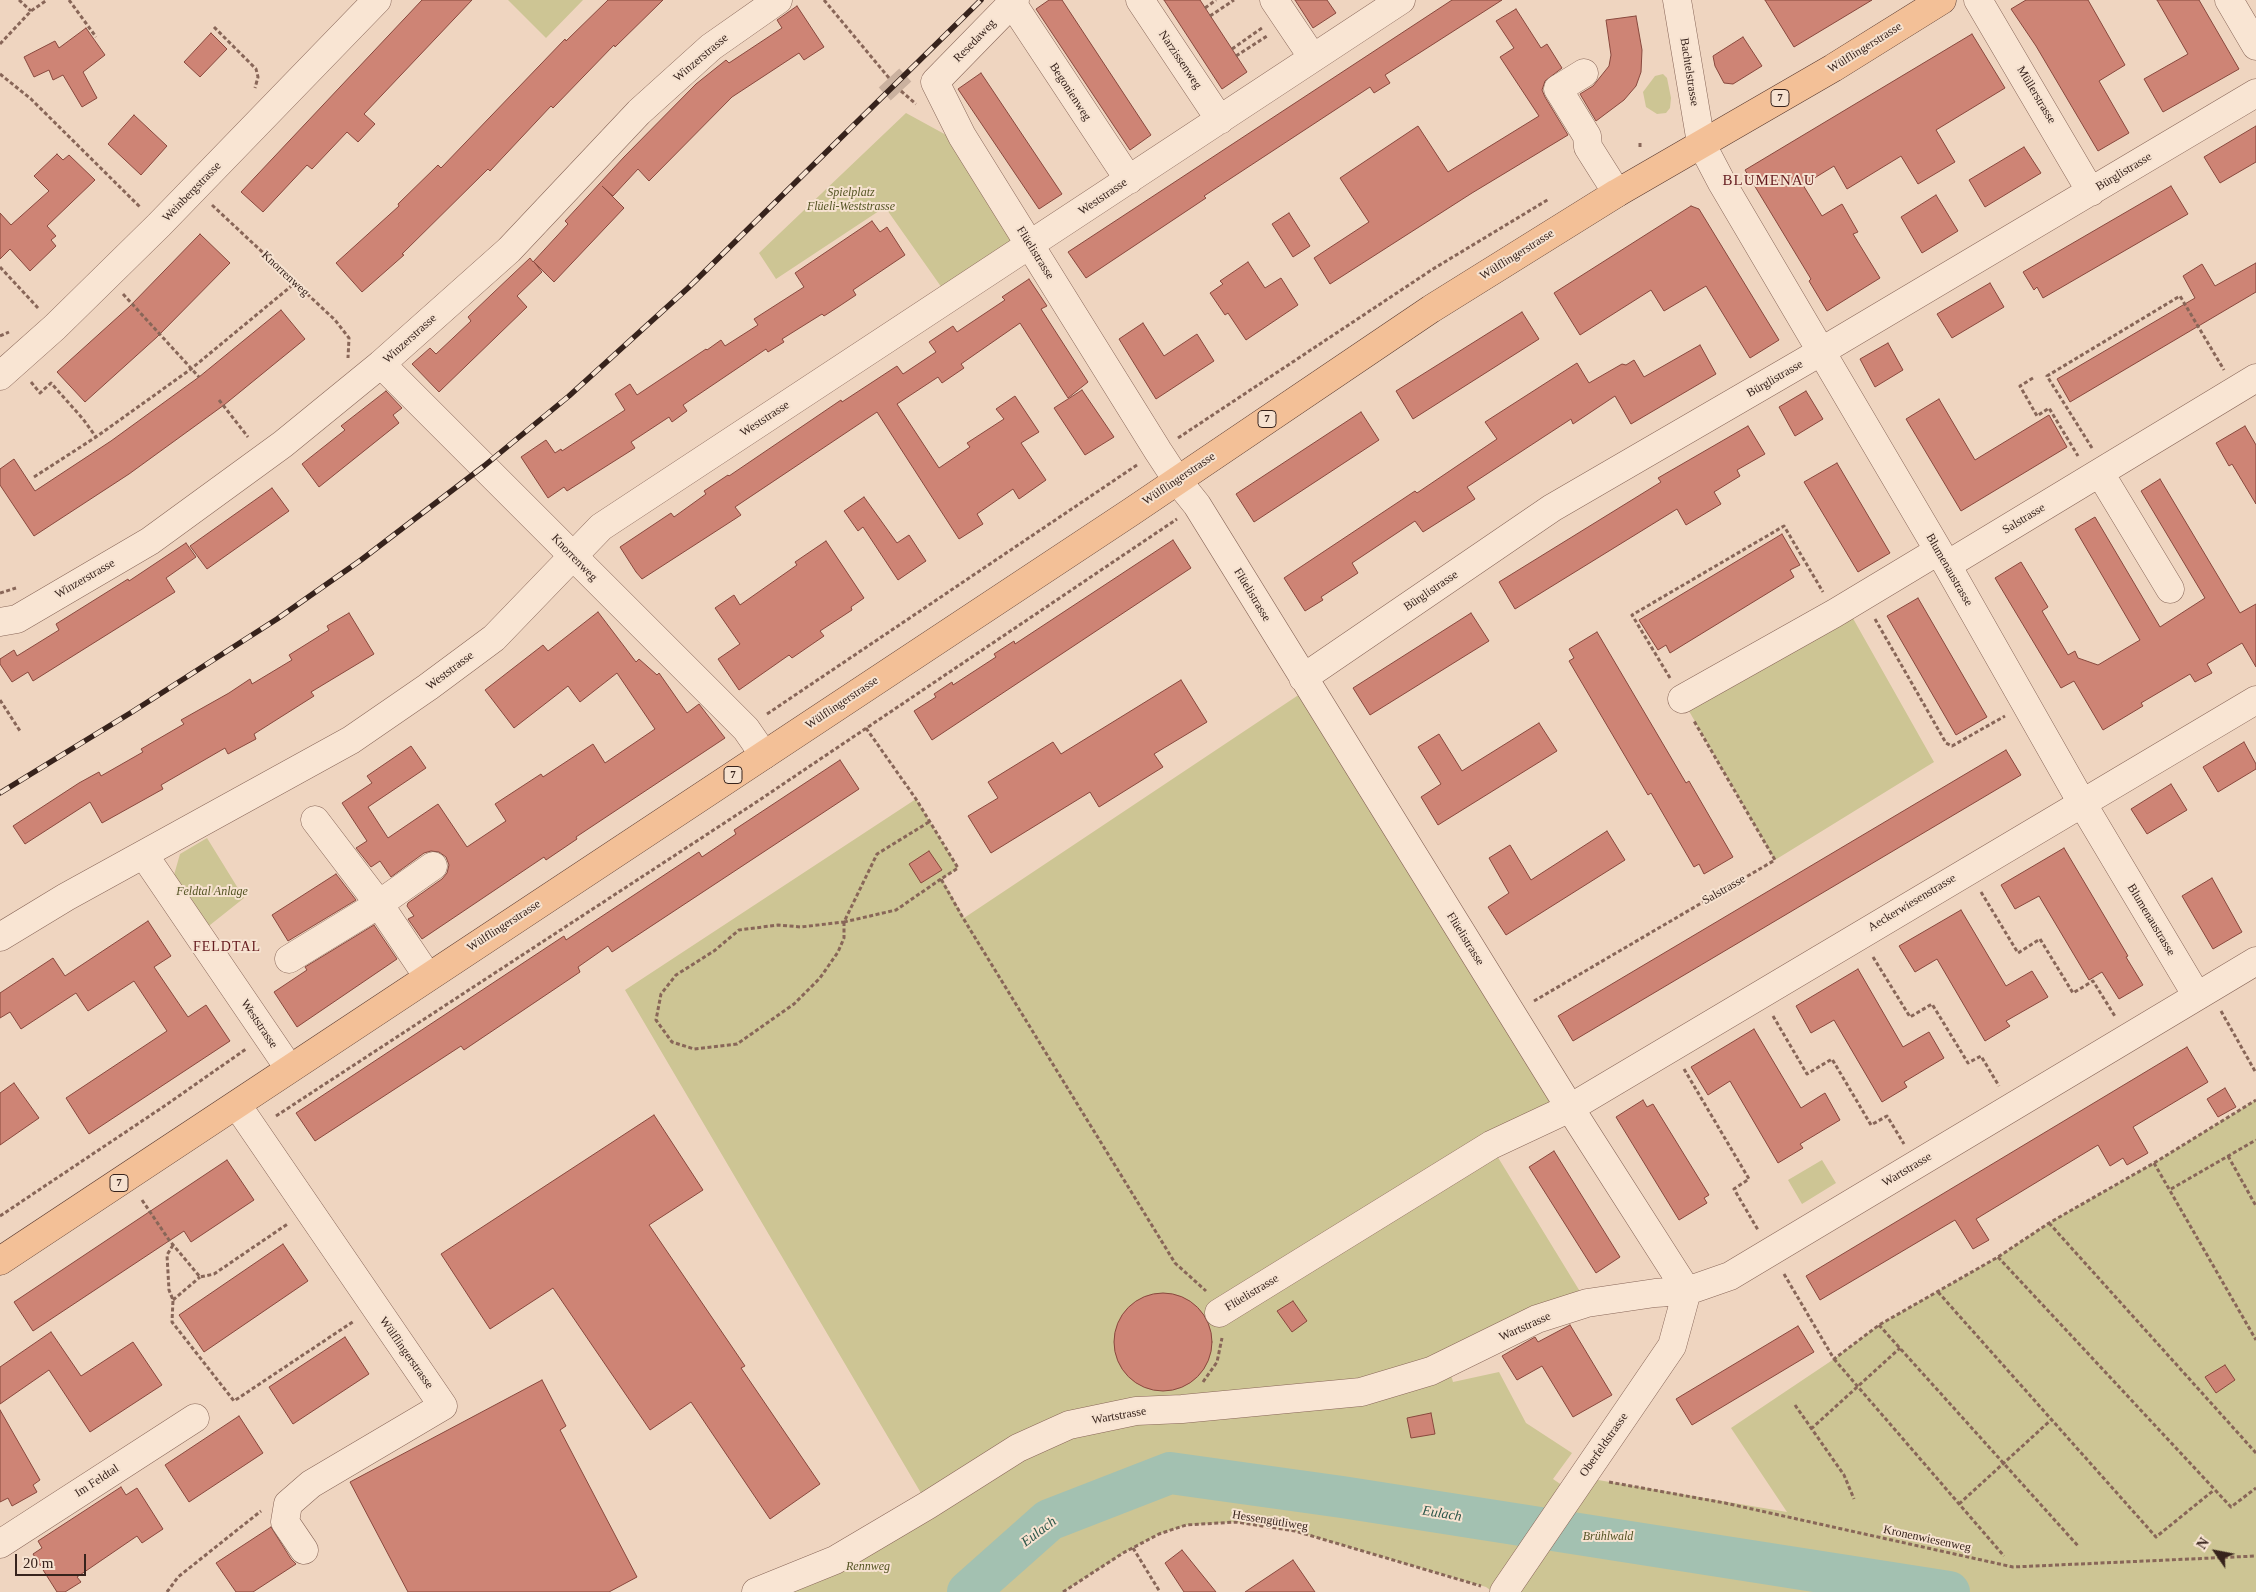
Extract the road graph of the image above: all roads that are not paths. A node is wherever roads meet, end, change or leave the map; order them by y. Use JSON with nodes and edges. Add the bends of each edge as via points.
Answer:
{"nodes":[{"id":1,"x":377,"y":0,"type":"edge"},
{"id":2,"x":778,"y":0,"type":"edge"},
{"id":3,"x":1140,"y":0,"type":"edge"},
{"id":4,"x":1401,"y":0,"type":"edge"},
{"id":5,"x":1677,"y":0,"type":"edge"},
{"id":6,"x":1942,"y":0,"type":"edge"},
{"id":7,"x":1978,"y":0,"type":"edge"},
{"id":8,"x":2229,"y":0,"type":"edge"},
{"id":9,"x":1013,"y":2,"type":"edge"},
{"id":10,"x":1282,"y":12,"type":"edge"},
{"id":11,"x":2256,"y":46,"type":"edge"},
{"id":12,"x":1313,"y":58,"type":"junction"},
{"id":13,"x":1584,"y":73,"type":"dead end"},
{"id":14,"x":935,"y":82,"type":"joint"},
{"id":15,"x":2256,"y":93,"type":"edge"},
{"id":16,"x":1220,"y":120,"type":"junction"},
{"id":17,"x":1700,"y":143,"type":"junction"},
{"id":18,"x":1129,"y":180,"type":"junction"},
{"id":19,"x":2091,"y":192,"type":"junction"},
{"id":20,"x":1617,"y":193,"type":"junction"},
{"id":21,"x":1030,"y":245,"type":"junction"},
{"id":22,"x":1822,"y":351,"type":"junction"},
{"id":23,"x":381,"y":364,"type":"junction"},
{"id":24,"x":0,"y":376,"type":"edge"},
{"id":25,"x":2247,"y":382,"type":"edge"},
{"id":26,"x":2093,"y":463,"type":"junction"},
{"id":27,"x":1177,"y":480,"type":"junction"},
{"id":28,"x":572,"y":556,"type":"junction"},
{"id":29,"x":1942,"y":558,"type":"junction"},
{"id":30,"x":2170,"y":589,"type":"dead end"},
{"id":31,"x":0,"y":622,"type":"edge"},
{"id":32,"x":1303,"y":678,"type":"junction"},
{"id":33,"x":1682,"y":699,"type":"road end"},
{"id":34,"x":2256,"y":700,"type":"edge"},
{"id":35,"x":764,"y":755,"type":"junction"},
{"id":36,"x":2082,"y":803,"type":"junction"},
{"id":37,"x":315,"y":820,"type":"dead end"},
{"id":38,"x":144,"y":855,"type":"junction"},
{"id":39,"x":433,"y":866,"type":"dead end"},
{"id":40,"x":379,"y":904,"type":"junction"},
{"id":41,"x":0,"y":937,"type":"edge"},
{"id":42,"x":289,"y":959,"type":"dead end"},
{"id":43,"x":2256,"y":961,"type":"edge"},
{"id":44,"x":428,"y":977,"type":"junction"},
{"id":45,"x":2203,"y":993,"type":"junction"},
{"id":46,"x":289,"y":1068,"type":"junction"},
{"id":47,"x":237,"y":1105,"type":"junction"},
{"id":48,"x":1570,"y":1108,"type":"junction"},
{"id":49,"x":0,"y":1261,"type":"edge"},
{"id":50,"x":1687,"y":1291,"type":"junction"},
{"id":51,"x":1219,"y":1313,"type":"road end"},
{"id":52,"x":195,"y":1418,"type":"dead end"},
{"id":53,"x":0,"y":1544,"type":"edge"},
{"id":54,"x":304,"y":1550,"type":"dead end"},
{"id":55,"x":1495,"y":1590,"type":"edge"},
{"id":56,"x":756,"y":1592,"type":"edge"}],
"edges":[{"from":1,"to":24,"type":"street","name":"Weinbergstrasse","via":[[160,225]]},
{"from":2,"to":23,"type":"street","name":"Winzerstrasse","via":[[711,47],[638,112],[509,250]]},
{"from":3,"to":16,"type":"street","name":"Narzissenweg"},
{"from":4,"to":12,"type":"street","name":"Weststrasse"},
{"from":5,"to":17,"type":"street","name":"Bachtelstrasse"},
{"from":6,"to":17,"type":"main road","name":"Wülflingerstrasse","number":"7","via":[[1833,68]]},
{"from":7,"to":19,"type":"street","name":"Müllerstrasse"},
{"from":8,"to":11,"type":"street"},
{"from":9,"to":14,"type":"street","name":"Resedaweg"},
{"from":9,"to":18,"type":"street","name":"Begonienweg"},
{"from":10,"to":12,"type":"street"},
{"from":12,"to":16,"type":"street","name":"Weststrasse"},
{"from":13,"to":20,"type":"street","via":[[1558,89],[1587,136],[1588,148]]},
{"from":14,"to":21,"type":"street","name":"Flüelistrasse","via":[[962,136]]},
{"from":15,"to":19,"type":"street","name":"Bürglistrasse"},
{"from":16,"to":18,"type":"street","name":"Weststrasse"},
{"from":17,"to":20,"type":"main road","name":"Wülflingerstrasse","number":"7"},
{"from":17,"to":22,"type":"street","name":"Blumenaustrasse"},
{"from":18,"to":21,"type":"street","name":"Weststrasse"},
{"from":19,"to":22,"type":"street","name":"Bürglistrasse"},
{"from":20,"to":27,"type":"main road","name":"Wülflingerstrasse","number":"7","via":[[1423,315]]},
{"from":21,"to":27,"type":"street","name":"Flüelistrasse"},
{"from":21,"to":28,"type":"street","name":"Weststrasse","via":[[601,527]]},
{"from":22,"to":29,"type":"street","name":"Blumenaustrasse"},
{"from":22,"to":32,"type":"street","name":"Bürglistrasse","via":[[1552,508]]},
{"from":23,"to":28,"type":"street","name":"Knorrenweg"},
{"from":23,"to":31,"type":"street","name":"Winzerstrasse","via":[[283,444],[150,541],[17,619]]},
{"from":25,"to":26,"type":"street","name":"Salstrasse"},
{"from":26,"to":29,"type":"street","name":"Salstrasse"},
{"from":26,"to":30,"type":"street"},
{"from":27,"to":32,"type":"street","name":"Flüelistrasse","via":[[1197,505]]},
{"from":27,"to":35,"type":"main road","name":"Wülflingerstrasse","number":"7"},
{"from":28,"to":35,"type":"street","name":"Knorrenweg","via":[[746,728]]},
{"from":28,"to":38,"type":"street","name":"Weststrasse","via":[[494,638],[428,687],[351,740]]},
{"from":29,"to":33,"type":"street","name":"Salstrasse","via":[[1862,596]]},
{"from":29,"to":36,"type":"street","name":"Blumenaustrasse"},
{"from":32,"to":48,"type":"street","name":"Flüelistrasse"},
{"from":34,"to":36,"type":"street","name":"Aeckerwiesenstrasse"},
{"from":35,"to":44,"type":"main road","name":"Wülflingerstrasse","number":"7"},
{"from":36,"to":45,"type":"street","name":"Blumenaustrasse"},
{"from":36,"to":48,"type":"street","name":"Aeckerwiesenstrasse"},
{"from":37,"to":40,"type":"street"},
{"from":38,"to":41,"type":"street","name":"Weststrasse"},
{"from":38,"to":46,"type":"street","name":"Weststrasse"},
{"from":39,"to":40,"type":"street"},
{"from":40,"to":42,"type":"street"},
{"from":40,"to":44,"type":"street"},
{"from":43,"to":45,"type":"street","name":"Wartstrasse"},
{"from":44,"to":46,"type":"main road","name":"Wülflingerstrasse","number":"7"},
{"from":45,"to":50,"type":"street","name":"Wartstrasse","via":[[1765,1242],[1730,1276]]},
{"from":46,"to":47,"type":"main road","name":"Wülflingerstrasse","number":"7"},
{"from":47,"to":49,"type":"main road","name":"Wülflingerstrasse","number":"7"},
{"from":47,"to":54,"type":"street","name":"Wülflingerstrasse","via":[[443,1406],[311,1484],[288,1504],[285,1522]]},
{"from":48,"to":50,"type":"street","name":"Flüelistrasse"},
{"from":48,"to":51,"type":"street","name":"Flüelistrasse","via":[[1491,1145]]},
{"from":50,"to":55,"type":"street","name":"Oberfeldstrasse","via":[[1672,1346],[1521,1567]]},
{"from":50,"to":56,"type":"street","name":"Wartstrasse","via":[[1587,1303],[1537,1320],[1431,1371],[1361,1392],[1136,1410],[1069,1425],[1018,1448],[835,1560]]},
{"from":52,"to":53,"type":"street","name":"Im Feldtal"}]}
